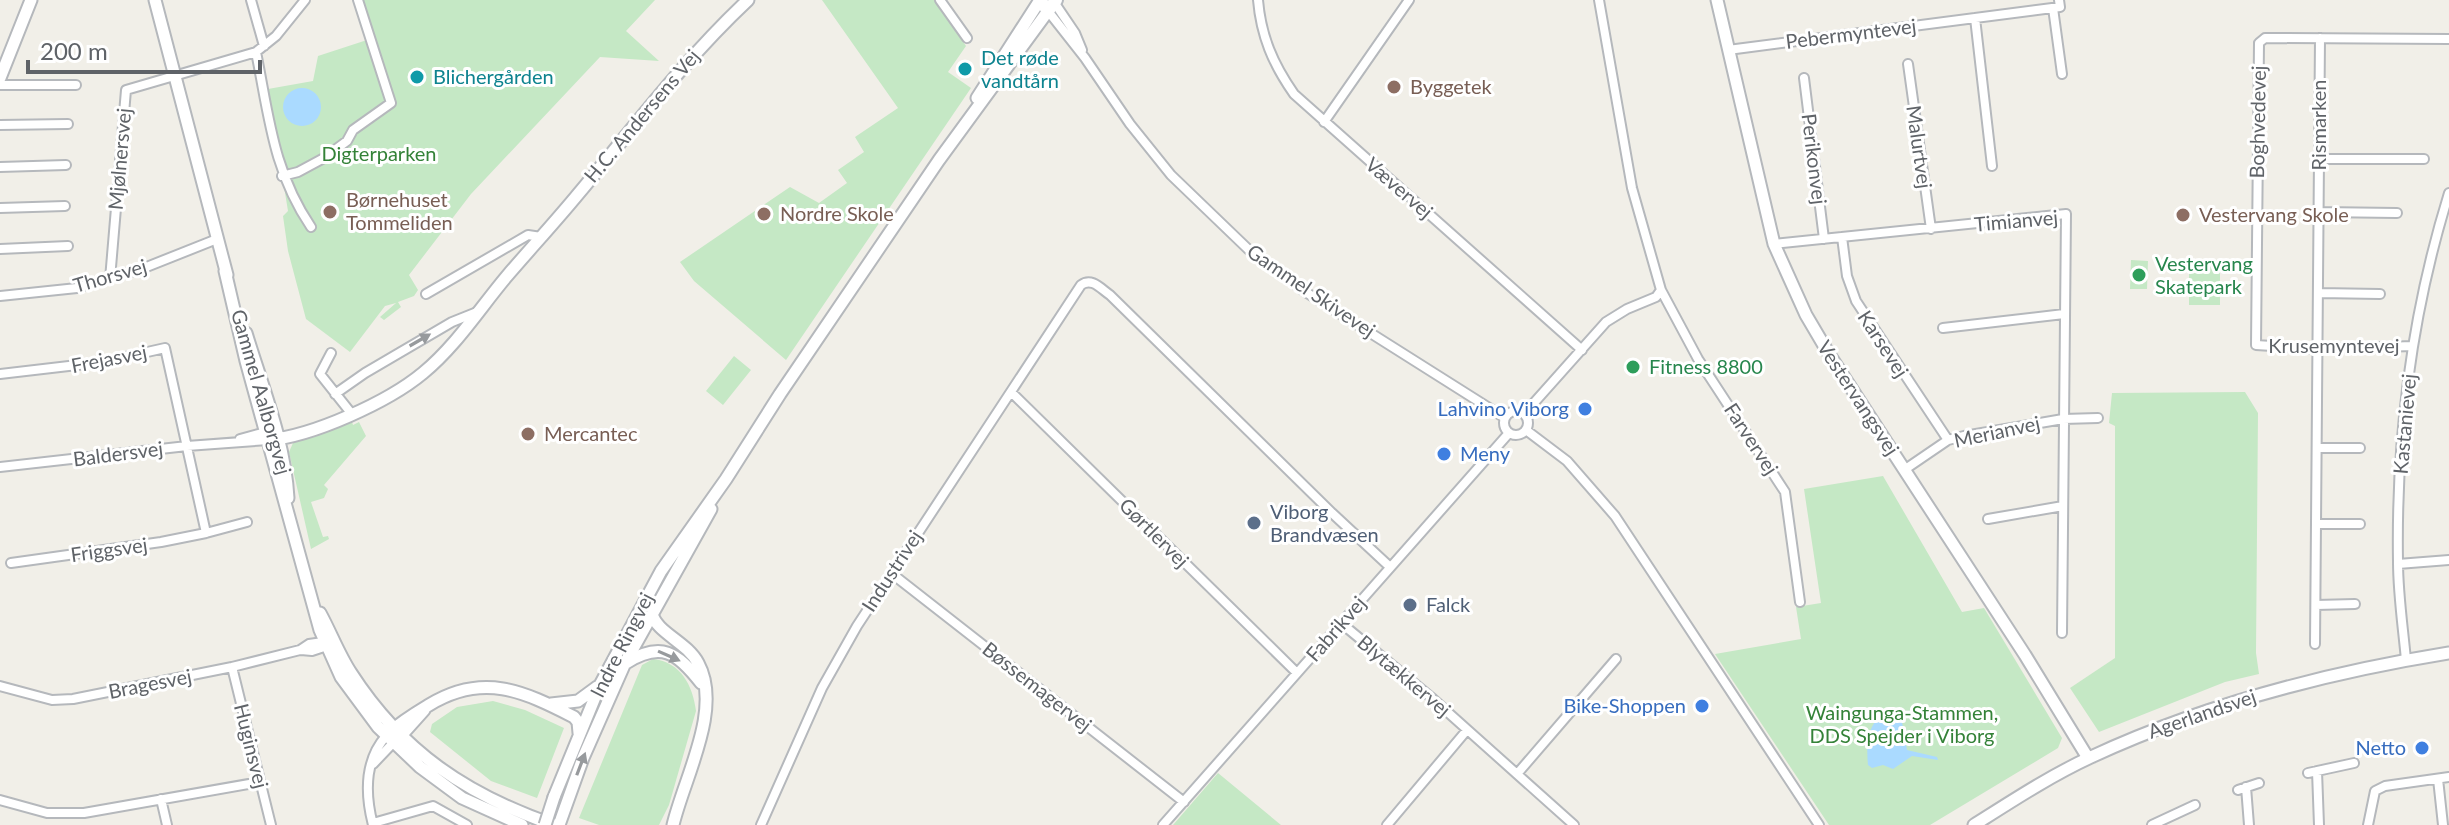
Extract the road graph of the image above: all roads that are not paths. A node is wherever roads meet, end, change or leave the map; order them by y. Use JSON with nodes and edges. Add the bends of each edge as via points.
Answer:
{"nodes":[{"id":1,"x":31,"y":0,"type":"edge"},
{"id":2,"x":155,"y":0,"type":"edge"},
{"id":3,"x":251,"y":0,"type":"edge"},
{"id":4,"x":305,"y":0,"type":"edge"},
{"id":5,"x":358,"y":0,"type":"edge"},
{"id":6,"x":748,"y":0,"type":"edge"},
{"id":7,"x":940,"y":0,"type":"edge"},
{"id":8,"x":1258,"y":0,"type":"edge"},
{"id":9,"x":1409,"y":0,"type":"edge"},
{"id":10,"x":1599,"y":0,"type":"edge"},
{"id":11,"x":1717,"y":0,"type":"edge"},
{"id":12,"x":2022,"y":0,"type":"edge"},
{"id":13,"x":1048,"y":2,"type":"edge"},
{"id":14,"x":2056,"y":4,"type":"edge"},
{"id":15,"x":2023,"y":12,"type":"junction"},
{"id":16,"x":1975,"y":18,"type":"junction"},
{"id":17,"x":967,"y":38,"type":"dead end"},
{"id":18,"x":2320,"y":38,"type":"junction"},
{"id":19,"x":2449,"y":39,"type":"edge"},
{"id":20,"x":260,"y":49,"type":"junction"},
{"id":21,"x":1728,"y":50,"type":"junction"},
{"id":22,"x":1908,"y":64,"type":"dead end"},
{"id":23,"x":2062,"y":74,"type":"dead end"},
{"id":24,"x":175,"y":75,"type":"junction"},
{"id":25,"x":0,"y":78,"type":"edge"},
{"id":26,"x":1804,"y":78,"type":"dead end"},
{"id":27,"x":0,"y":85,"type":"edge"},
{"id":28,"x":76,"y":85,"type":"dead end"},
{"id":29,"x":1324,"y":122,"type":"junction"},
{"id":30,"x":68,"y":124,"type":"dead end"},
{"id":31,"x":0,"y":125,"type":"edge"},
{"id":32,"x":2319,"y":159,"type":"junction"},
{"id":33,"x":2424,"y":159,"type":"dead end"},
{"id":34,"x":66,"y":165,"type":"dead end"},
{"id":35,"x":1992,"y":166,"type":"dead end"},
{"id":36,"x":0,"y":167,"type":"edge"},
{"id":37,"x":282,"y":176,"type":"junction"},
{"id":38,"x":2449,"y":193,"type":"edge"},
{"id":39,"x":65,"y":206,"type":"dead end"},
{"id":40,"x":0,"y":208,"type":"edge"},
{"id":41,"x":2319,"y":212,"type":"junction"},
{"id":42,"x":2397,"y":213,"type":"dead end"},
{"id":43,"x":311,"y":227,"type":"dead end"},
{"id":44,"x":1931,"y":229,"type":"junction"},
{"id":45,"x":541,"y":237,"type":"junction"},
{"id":46,"x":1842,"y":237,"type":"junction"},
{"id":47,"x":217,"y":239,"type":"junction"},
{"id":48,"x":1824,"y":239,"type":"junction"},
{"id":49,"x":1774,"y":244,"type":"junction"},
{"id":50,"x":68,"y":246,"type":"dead end"},
{"id":51,"x":0,"y":249,"type":"edge"},
{"id":52,"x":110,"y":279,"type":"junction"},
{"id":53,"x":1661,"y":290,"type":"junction"},
{"id":54,"x":2319,"y":293,"type":"junction"},
{"id":55,"x":426,"y":294,"type":"dead end"},
{"id":56,"x":2380,"y":294,"type":"dead end"},
{"id":57,"x":0,"y":296,"type":"edge"},
{"id":58,"x":477,"y":312,"type":"junction"},
{"id":59,"x":2064,"y":314,"type":"junction"},
{"id":60,"x":1943,"y":328,"type":"dead end"},
{"id":61,"x":2256,"y":345,"type":"joint"},
{"id":62,"x":2413,"y":346,"type":"junction"},
{"id":63,"x":2317,"y":349,"type":"junction"},
{"id":64,"x":1582,"y":350,"type":"junction"},
{"id":65,"x":331,"y":353,"type":"dead end"},
{"id":66,"x":0,"y":374,"type":"edge"},
{"id":67,"x":1011,"y":392,"type":"junction"},
{"id":68,"x":335,"y":394,"type":"junction"},
{"id":69,"x":351,"y":413,"type":"junction"},
{"id":70,"x":1524,"y":414,"type":"junction"},
{"id":71,"x":1505,"y":418,"type":"junction"},
{"id":72,"x":2098,"y":418,"type":"dead end"},
{"id":73,"x":2063,"y":419,"type":"junction"},
{"id":74,"x":1526,"y":430,"type":"junction"},
{"id":75,"x":1509,"y":433,"type":"junction"},
{"id":76,"x":272,"y":435,"type":"junction"},
{"id":77,"x":1948,"y":440,"type":"junction"},
{"id":78,"x":187,"y":446,"type":"junction"},
{"id":79,"x":2318,"y":448,"type":"junction"},
{"id":80,"x":2360,"y":448,"type":"dead end"},
{"id":81,"x":0,"y":467,"type":"edge"},
{"id":82,"x":1904,"y":470,"type":"junction"},
{"id":83,"x":726,"y":479,"type":"junction"},
{"id":84,"x":2063,"y":506,"type":"junction"},
{"id":85,"x":1988,"y":519,"type":"dead end"},
{"id":86,"x":247,"y":522,"type":"dead end"},
{"id":87,"x":2317,"y":524,"type":"junction"},
{"id":88,"x":2360,"y":524,"type":"dead end"},
{"id":89,"x":206,"y":533,"type":"junction"},
{"id":90,"x":2449,"y":560,"type":"edge"},
{"id":91,"x":11,"y":563,"type":"dead end"},
{"id":92,"x":2398,"y":564,"type":"junction"},
{"id":93,"x":1390,"y":567,"type":"junction"},
{"id":94,"x":891,"y":573,"type":"junction"},
{"id":95,"x":1800,"y":602,"type":"dead end"},
{"id":96,"x":2355,"y":604,"type":"dead end"},
{"id":97,"x":2316,"y":605,"type":"junction"},
{"id":98,"x":652,"y":614,"type":"junction"},
{"id":99,"x":1341,"y":623,"type":"junction"},
{"id":100,"x":2062,"y":633,"type":"dead end"},
{"id":101,"x":328,"y":643,"type":"junction"},
{"id":102,"x":2315,"y":644,"type":"dead end"},
{"id":103,"x":2449,"y":653,"type":"edge"},
{"id":104,"x":1616,"y":659,"type":"dead end"},
{"id":105,"x":2406,"y":660,"type":"junction"},
{"id":106,"x":625,"y":663,"type":"junction"},
{"id":107,"x":232,"y":667,"type":"junction"},
{"id":108,"x":1297,"y":673,"type":"junction"},
{"id":109,"x":600,"y":685,"type":"junction"},
{"id":110,"x":0,"y":686,"type":"edge"},
{"id":111,"x":703,"y":687,"type":"junction"},
{"id":112,"x":551,"y":704,"type":"junction"},
{"id":113,"x":1467,"y":730,"type":"junction"},
{"id":114,"x":579,"y":734,"type":"junction"},
{"id":115,"x":394,"y":736,"type":"junction"},
{"id":116,"x":2088,"y":758,"type":"junction"},
{"id":117,"x":2354,"y":763,"type":"dead end"},
{"id":118,"x":1517,"y":774,"type":"junction"},
{"id":119,"x":2449,"y":777,"type":"edge"},
{"id":120,"x":2438,"y":779,"type":"junction"},
{"id":121,"x":260,"y":782,"type":"junction"},
{"id":122,"x":2259,"y":783,"type":"dead end"},
{"id":123,"x":161,"y":799,"type":"junction"},
{"id":124,"x":0,"y":800,"type":"edge"},
{"id":125,"x":1184,"y":802,"type":"junction"},
{"id":126,"x":2195,"y":805,"type":"dead end"},
{"id":127,"x":62,"y":815,"type":"junction"},
{"id":128,"x":373,"y":824,"type":"edge"},
{"id":129,"x":673,"y":824,"type":"edge"},
{"id":130,"x":65,"y":825,"type":"edge"},
{"id":131,"x":167,"y":825,"type":"edge"},
{"id":132,"x":271,"y":825,"type":"edge"},
{"id":133,"x":467,"y":825,"type":"edge"},
{"id":134,"x":522,"y":825,"type":"edge"},
{"id":135,"x":545,"y":825,"type":"edge"},
{"id":136,"x":557,"y":825,"type":"edge"},
{"id":137,"x":761,"y":825,"type":"edge"},
{"id":138,"x":1163,"y":825,"type":"edge"},
{"id":139,"x":1387,"y":825,"type":"edge"},
{"id":140,"x":1574,"y":825,"type":"edge"},
{"id":141,"x":1819,"y":825,"type":"edge"},
{"id":142,"x":1974,"y":825,"type":"edge"},
{"id":143,"x":2152,"y":825,"type":"edge"},
{"id":144,"x":2249,"y":825,"type":"edge"},
{"id":145,"x":2319,"y":825,"type":"edge"},
{"id":146,"x":2368,"y":825,"type":"edge"},
{"id":147,"x":2442,"y":825,"type":"edge"}],
"edges":[{"from":1,"to":25,"type":"street"},
{"from":2,"to":24,"type":"street","name":"Gammel Aalborgvej"},
{"from":3,"to":20,"type":"street"},
{"from":4,"to":20,"type":"street"},
{"from":5,"to":37,"type":"street","via":[[391,103],[324,158]]},
{"from":6,"to":45,"type":"street","name":"H.C. Andersens Vej","via":[[674,76]]},
{"from":7,"to":17,"type":"street"},
{"from":8,"to":29,"type":"street","name":"Vævervej","via":[[1260,25],[1277,70]]},
{"from":9,"to":29,"type":"street"},
{"from":10,"to":53,"type":"street","name":"Farvervej","via":[[1632,188]]},
{"from":11,"to":21,"type":"street","name":"Vestervangsvej"},
{"from":12,"to":15,"type":"street"},
{"from":13,"to":71,"type":"street","name":"Gammel Skivevej","via":[[1075,33],[1085,58],[1171,175],[1250,251]]},
{"from":13,"to":83,"type":"street","name":"Indre Ringvej"},
{"from":14,"to":15,"type":"street","name":"Pebermyntevej"},
{"from":14,"to":23,"type":"street","name":"Pebermyntevej"},
{"from":15,"to":16,"type":"street","name":"Pebermyntevej"},
{"from":16,"to":21,"type":"street","name":"Pebermyntevej"},
{"from":16,"to":35,"type":"street"},
{"from":18,"to":19,"type":"street","name":"Boghvedevej"},
{"from":18,"to":32,"type":"street","name":"Rismarken"},
{"from":18,"to":61,"type":"street","name":"Boghvedevej","via":[[2265,38],[2259,43]]},
{"from":20,"to":24,"type":"street"},
{"from":20,"to":37,"type":"street"},
{"from":21,"to":49,"type":"street","name":"Vestervangsvej"},
{"from":22,"to":44,"type":"street","name":"Malurtvej"},
{"from":24,"to":47,"type":"street","name":"Gammel Aalborgvej"},
{"from":24,"to":52,"type":"street","name":"Mjølnersvej","via":[[131,86],[125,93]]},
{"from":26,"to":48,"type":"street","name":"Perikonvej"},
{"from":27,"to":28,"type":"street"},
{"from":29,"to":64,"type":"street","name":"Vævervej"},
{"from":30,"to":31,"type":"street"},
{"from":32,"to":33,"type":"street"},
{"from":32,"to":41,"type":"street","name":"Rismarken"},
{"from":34,"to":36,"type":"street"},
{"from":37,"to":43,"type":"street"},
{"from":38,"to":62,"type":"street","name":"Kastanievej"},
{"from":39,"to":40,"type":"street"},
{"from":41,"to":42,"type":"street"},
{"from":41,"to":54,"type":"street","name":"Rismarken"},
{"from":44,"to":46,"type":"street","name":"Timianvej"},
{"from":44,"to":59,"type":"street","name":"Timianvej","via":[[2066,214]]},
{"from":45,"to":55,"type":"street","via":[[528,235]]},
{"from":45,"to":58,"type":"street","name":"H.C. Andersens Vej"},
{"from":46,"to":48,"type":"street","name":"Timianvej"},
{"from":46,"to":77,"type":"street","name":"Karsevej","via":[[1856,301]]},
{"from":47,"to":52,"type":"street","name":"Thorsvej"},
{"from":47,"to":76,"type":"street","name":"Gammel Aalborgvej"},
{"from":48,"to":49,"type":"street","name":"Timianvej"},
{"from":49,"to":82,"type":"street","name":"Vestervangsvej","via":[[1806,315]]},
{"from":50,"to":51,"type":"street"},
{"from":52,"to":57,"type":"street","name":"Thorsvej"},
{"from":53,"to":64,"type":"street","via":[[1616,315]]},
{"from":53,"to":95,"type":"street","name":"Farvervej","via":[[1698,359],[1785,492]]},
{"from":54,"to":56,"type":"street"},
{"from":54,"to":63,"type":"street","name":"Rismarken"},
{"from":68,"to":58,"type":"street","name":"H.C. Andersens Vej","one_way":true,"via":[[462,316]]},
{"from":58,"to":69,"type":"street","name":"H.C. Andersens Vej","via":[[424,373]]},
{"from":59,"to":60,"type":"street"},
{"from":59,"to":73,"type":"street","name":"Timianvej"},
{"from":61,"to":63,"type":"street","name":"Krusemyntevej"},
{"from":62,"to":63,"type":"street","name":"Krusemyntevej"},
{"from":62,"to":92,"type":"street","name":"Kastanievej","via":[[2401,456]]},
{"from":63,"to":79,"type":"street","name":"Rismarken"},
{"from":64,"to":70,"type":"street"},
{"from":65,"to":68,"type":"street","via":[[320,374]]},
{"from":66,"to":78,"type":"street","name":"Frejasvej","via":[[77,366],[165,348]]},
{"from":67,"to":93,"type":"street","name":"Industrivej","via":[[1081,285],[1092,282]]},
{"from":67,"to":94,"type":"street","name":"Industrivej"},
{"from":67,"to":108,"type":"street","name":"Gørtlervej"},
{"from":68,"to":69,"type":"street"},
{"from":69,"to":76,"type":"street","name":"H.C. Andersens Vej"},
{"from":70,"to":71,"type":"street","via":[[1514,411]]},
{"from":70,"to":74,"type":"street","via":[[1529,421]]},
{"from":71,"to":75,"type":"street"},
{"from":72,"to":73,"type":"street","name":"Merianvej"},
{"from":73,"to":77,"type":"street","name":"Merianvej"},
{"from":73,"to":84,"type":"street","name":"Timianvej"},
{"from":74,"to":75,"type":"street"},
{"from":74,"to":141,"type":"street","via":[[1567,461],[1615,516]]},
{"from":75,"to":93,"type":"street","name":"Fabrikvej"},
{"from":76,"to":78,"type":"street","name":"Baldersvej"},
{"from":76,"to":101,"type":"street","name":"Gammel Aalborgvej","via":[[287,477],[289,514]]},
{"from":77,"to":82,"type":"street","name":"Merianvej"},
{"from":78,"to":81,"type":"street","name":"Baldersvej"},
{"from":78,"to":89,"type":"street"},
{"from":79,"to":80,"type":"street"},
{"from":79,"to":87,"type":"street","name":"Rismarken"},
{"from":82,"to":116,"type":"street","name":"Vestervangsvej"},
{"from":83,"to":98,"type":"street","name":"Indre Ringvej"},
{"from":83,"to":109,"type":"street","name":"Indre Ringvej","via":[[661,571]]},
{"from":84,"to":85,"type":"street"},
{"from":84,"to":100,"type":"street","name":"Timianvej"},
{"from":86,"to":89,"type":"street","name":"Friggsvej"},
{"from":87,"to":88,"type":"street"},
{"from":87,"to":97,"type":"street","name":"Rismarken"},
{"from":89,"to":91,"type":"street","name":"Friggsvej"},
{"from":90,"to":92,"type":"street"},
{"from":92,"to":105,"type":"street","name":"Kastanievej"},
{"from":93,"to":99,"type":"street","name":"Fabrikvej"},
{"from":94,"to":125,"type":"street","name":"Bøssemagervej"},
{"from":94,"to":137,"type":"street","name":"Industrivej","via":[[822,688]]},
{"from":96,"to":97,"type":"street"},
{"from":97,"to":102,"type":"street","name":"Rismarken"},
{"from":98,"to":106,"type":"street","name":"Indre Ringvej"},
{"from":98,"to":111,"type":"street","via":[[656,624],[696,659]]},
{"from":99,"to":108,"type":"street","name":"Fabrikvej"},
{"from":99,"to":113,"type":"street","name":"Blytækkervej"},
{"from":101,"to":107,"type":"street","name":"Bragesvej"},
{"from":101,"to":115,"type":"street","name":"Gammel Aalborgvej"},
{"from":103,"to":105,"type":"street","name":"Agerlandsvej"},
{"from":104,"to":118,"type":"street"},
{"from":105,"to":116,"type":"street","name":"Agerlandsvej","via":[[2240,699]]},
{"from":106,"to":111,"type":"street","one_way":true,"via":[[649,651],[664,651]]},
{"from":136,"to":106,"type":"street","name":"Indre Ringvej","one_way":true},
{"from":107,"to":110,"type":"street","name":"Bragesvej","via":[[73,699],[52,700]]},
{"from":107,"to":121,"type":"street","name":"Huginsvej"},
{"from":108,"to":125,"type":"street","name":"Fabrikvej"},
{"from":109,"to":112,"type":"street","via":[[578,701]]},
{"from":109,"to":114,"type":"street","name":"Indre Ringvej"},
{"from":111,"to":129,"type":"street","via":[[705,718]]},
{"from":112,"to":114,"type":"street","via":[[576,719]]},
{"from":112,"to":115,"type":"street","via":[[492,686],[454,692],[406,717]]},
{"from":113,"to":118,"type":"street","name":"Blytækkervej"},
{"from":113,"to":139,"type":"street","name":"Blytækkervej"},
{"from":114,"to":135,"type":"street","name":"Indre Ringvej","bridge":true},
{"from":115,"to":128,"type":"street","via":[[372,765],[367,790]]},
{"from":115,"to":134,"type":"street","via":[[420,767],[462,798]]},
{"from":115,"to":136,"type":"street","via":[[481,796]]},
{"from":116,"to":142,"type":"street","name":"Agerlandsvej"},
{"from":117,"to":145,"type":"street","via":[[2312,772]]},
{"from":118,"to":140,"type":"street","name":"Blytækkervej"},
{"from":119,"to":120,"type":"street"},
{"from":120,"to":146,"type":"street","via":[[2375,791]]},
{"from":120,"to":147,"type":"street"},
{"from":121,"to":123,"type":"street"},
{"from":121,"to":132,"type":"street","name":"Huginsvej"},
{"from":122,"to":144,"type":"street","via":[[2242,789]]},
{"from":123,"to":127,"type":"street"},
{"from":123,"to":131,"type":"street"},
{"from":124,"to":127,"type":"street"},
{"from":125,"to":138,"type":"street","name":"Fabrikvej"},
{"from":126,"to":143,"type":"street"},
{"from":127,"to":130,"type":"street"},
{"from":128,"to":133,"type":"street","via":[[433,806]]}]}
